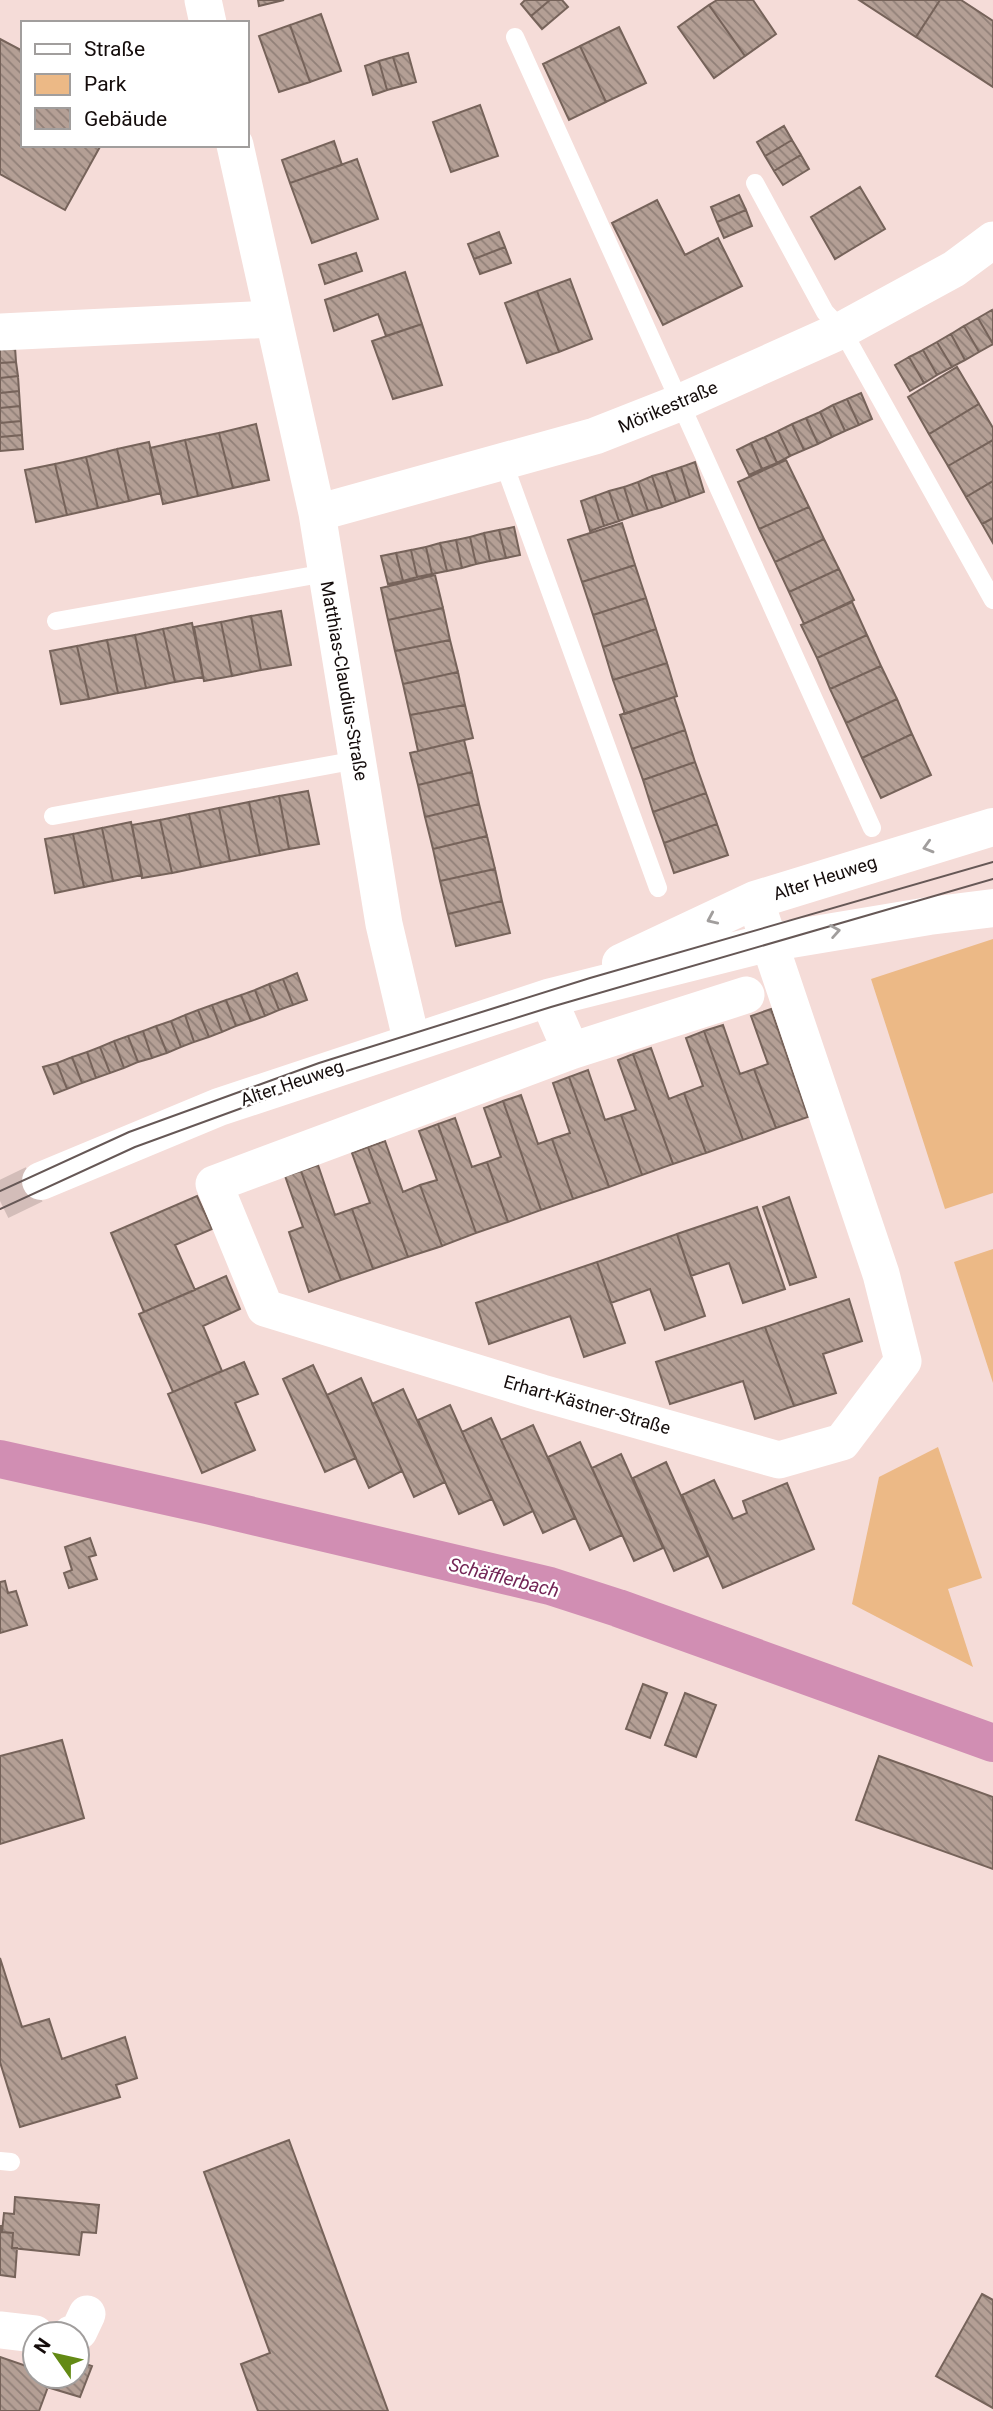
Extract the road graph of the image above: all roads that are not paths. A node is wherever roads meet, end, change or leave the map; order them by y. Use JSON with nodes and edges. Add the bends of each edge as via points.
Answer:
{"nodes":[{"id":1,"x":203,"y":0,"type":"edge"},
{"id":2,"x":208,"y":21,"type":"edge"},
{"id":3,"x":515,"y":37,"type":"dead end"},
{"id":4,"x":235,"y":147,"type":"edge"},
{"id":5,"x":755,"y":183,"type":"dead end"},
{"id":6,"x":993,"y":240,"type":"edge"},
{"id":7,"x":272,"y":319,"type":"junction"},
{"id":8,"x":842,"y":330,"type":"junction"},
{"id":9,"x":0,"y":331,"type":"edge"},
{"id":10,"x":679,"y":403,"type":"junction"},
{"id":11,"x":503,"y":461,"type":"junction"},
{"id":12,"x":317,"y":513,"type":"junction"},
{"id":13,"x":326,"y":573,"type":"junction"},
{"id":14,"x":993,"y":600,"type":"edge"},
{"id":15,"x":56,"y":621,"type":"dead end"},
{"id":16,"x":358,"y":760,"type":"junction"},
{"id":17,"x":53,"y":816,"type":"dead end"},
{"id":18,"x":993,"y":827,"type":"edge"},
{"id":19,"x":872,"y":828,"type":"dead end"},
{"id":20,"x":658,"y":888,"type":"dead end"},
{"id":21,"x":755,"y":900,"type":"junction"},
{"id":22,"x":993,"y":908,"type":"edge"},
{"id":23,"x":767,"y":943,"type":"junction"},
{"id":24,"x":746,"y":995,"type":"dead end"},
{"id":25,"x":548,"y":998,"type":"junction"},
{"id":26,"x":412,"y":1043,"type":"junction"},
{"id":27,"x":571,"y":1051,"type":"junction"},
{"id":28,"x":41,"y":1181,"type":"tunnel mouth"},
{"id":29,"x":0,"y":2330,"type":"edge"},
{"id":30,"x":21,"y":2332,"type":"edge"}],
"edges":[{"from":1,"to":2,"type":"street"},
{"from":3,"to":10,"type":"lane"},
{"from":4,"to":7,"type":"street","name":"Matthias-Claudius-Straße"},
{"from":5,"to":8,"type":"lane","via":[[825,313]]},
{"from":6,"to":8,"type":"street","name":"Mörikestraße","via":[[954,269]]},
{"from":7,"to":9,"type":"street"},
{"from":7,"to":12,"type":"street","name":"Matthias-Claudius-Straße"},
{"from":8,"to":10,"type":"street","name":"Mörikestraße"},
{"from":8,"to":14,"type":"lane"},
{"from":10,"to":11,"type":"street","name":"Mörikestraße","via":[[595,436]]},
{"from":10,"to":19,"type":"lane"},
{"from":11,"to":12,"type":"street","name":"Mörikestraße"},
{"from":11,"to":20,"type":"lane"},
{"from":12,"to":13,"type":"street","name":"Matthias-Claudius-Straße"},
{"from":13,"to":15,"type":"lane"},
{"from":13,"to":16,"type":"street","name":"Matthias-Claudius-Straße"},
{"from":16,"to":17,"type":"lane"},
{"from":16,"to":26,"type":"street","name":"Matthias-Claudius-Straße","via":[[384,924]]},
{"from":18,"to":21,"type":"street","name":"Alter Heuweg","one_way":true},
{"from":21,"to":23,"type":"street","name":"Erhart-Kästner-Straße"},
{"from":21,"to":25,"type":"street","name":"Alter Heuweg","one_way":true},
{"from":23,"to":22,"type":"street","name":"Alter Heuweg","one_way":true},
{"from":23,"to":25,"type":"street","name":"Alter Heuweg"},
{"from":23,"to":27,"type":"street","name":"Erhart-Kästner-Straße","via":[[881,1274],[903,1361],[842,1442],[779,1460],[265,1308],[214,1184]]},
{"from":24,"to":27,"type":"street","name":"Erhart-Kästner-Straße"},
{"from":25,"to":26,"type":"street","name":"Alter Heuweg"},
{"from":25,"to":27,"type":"street"},
{"from":26,"to":28,"type":"street","name":"Alter Heuweg","via":[[219,1107]]},
{"from":29,"to":30,"type":"street"}]}
